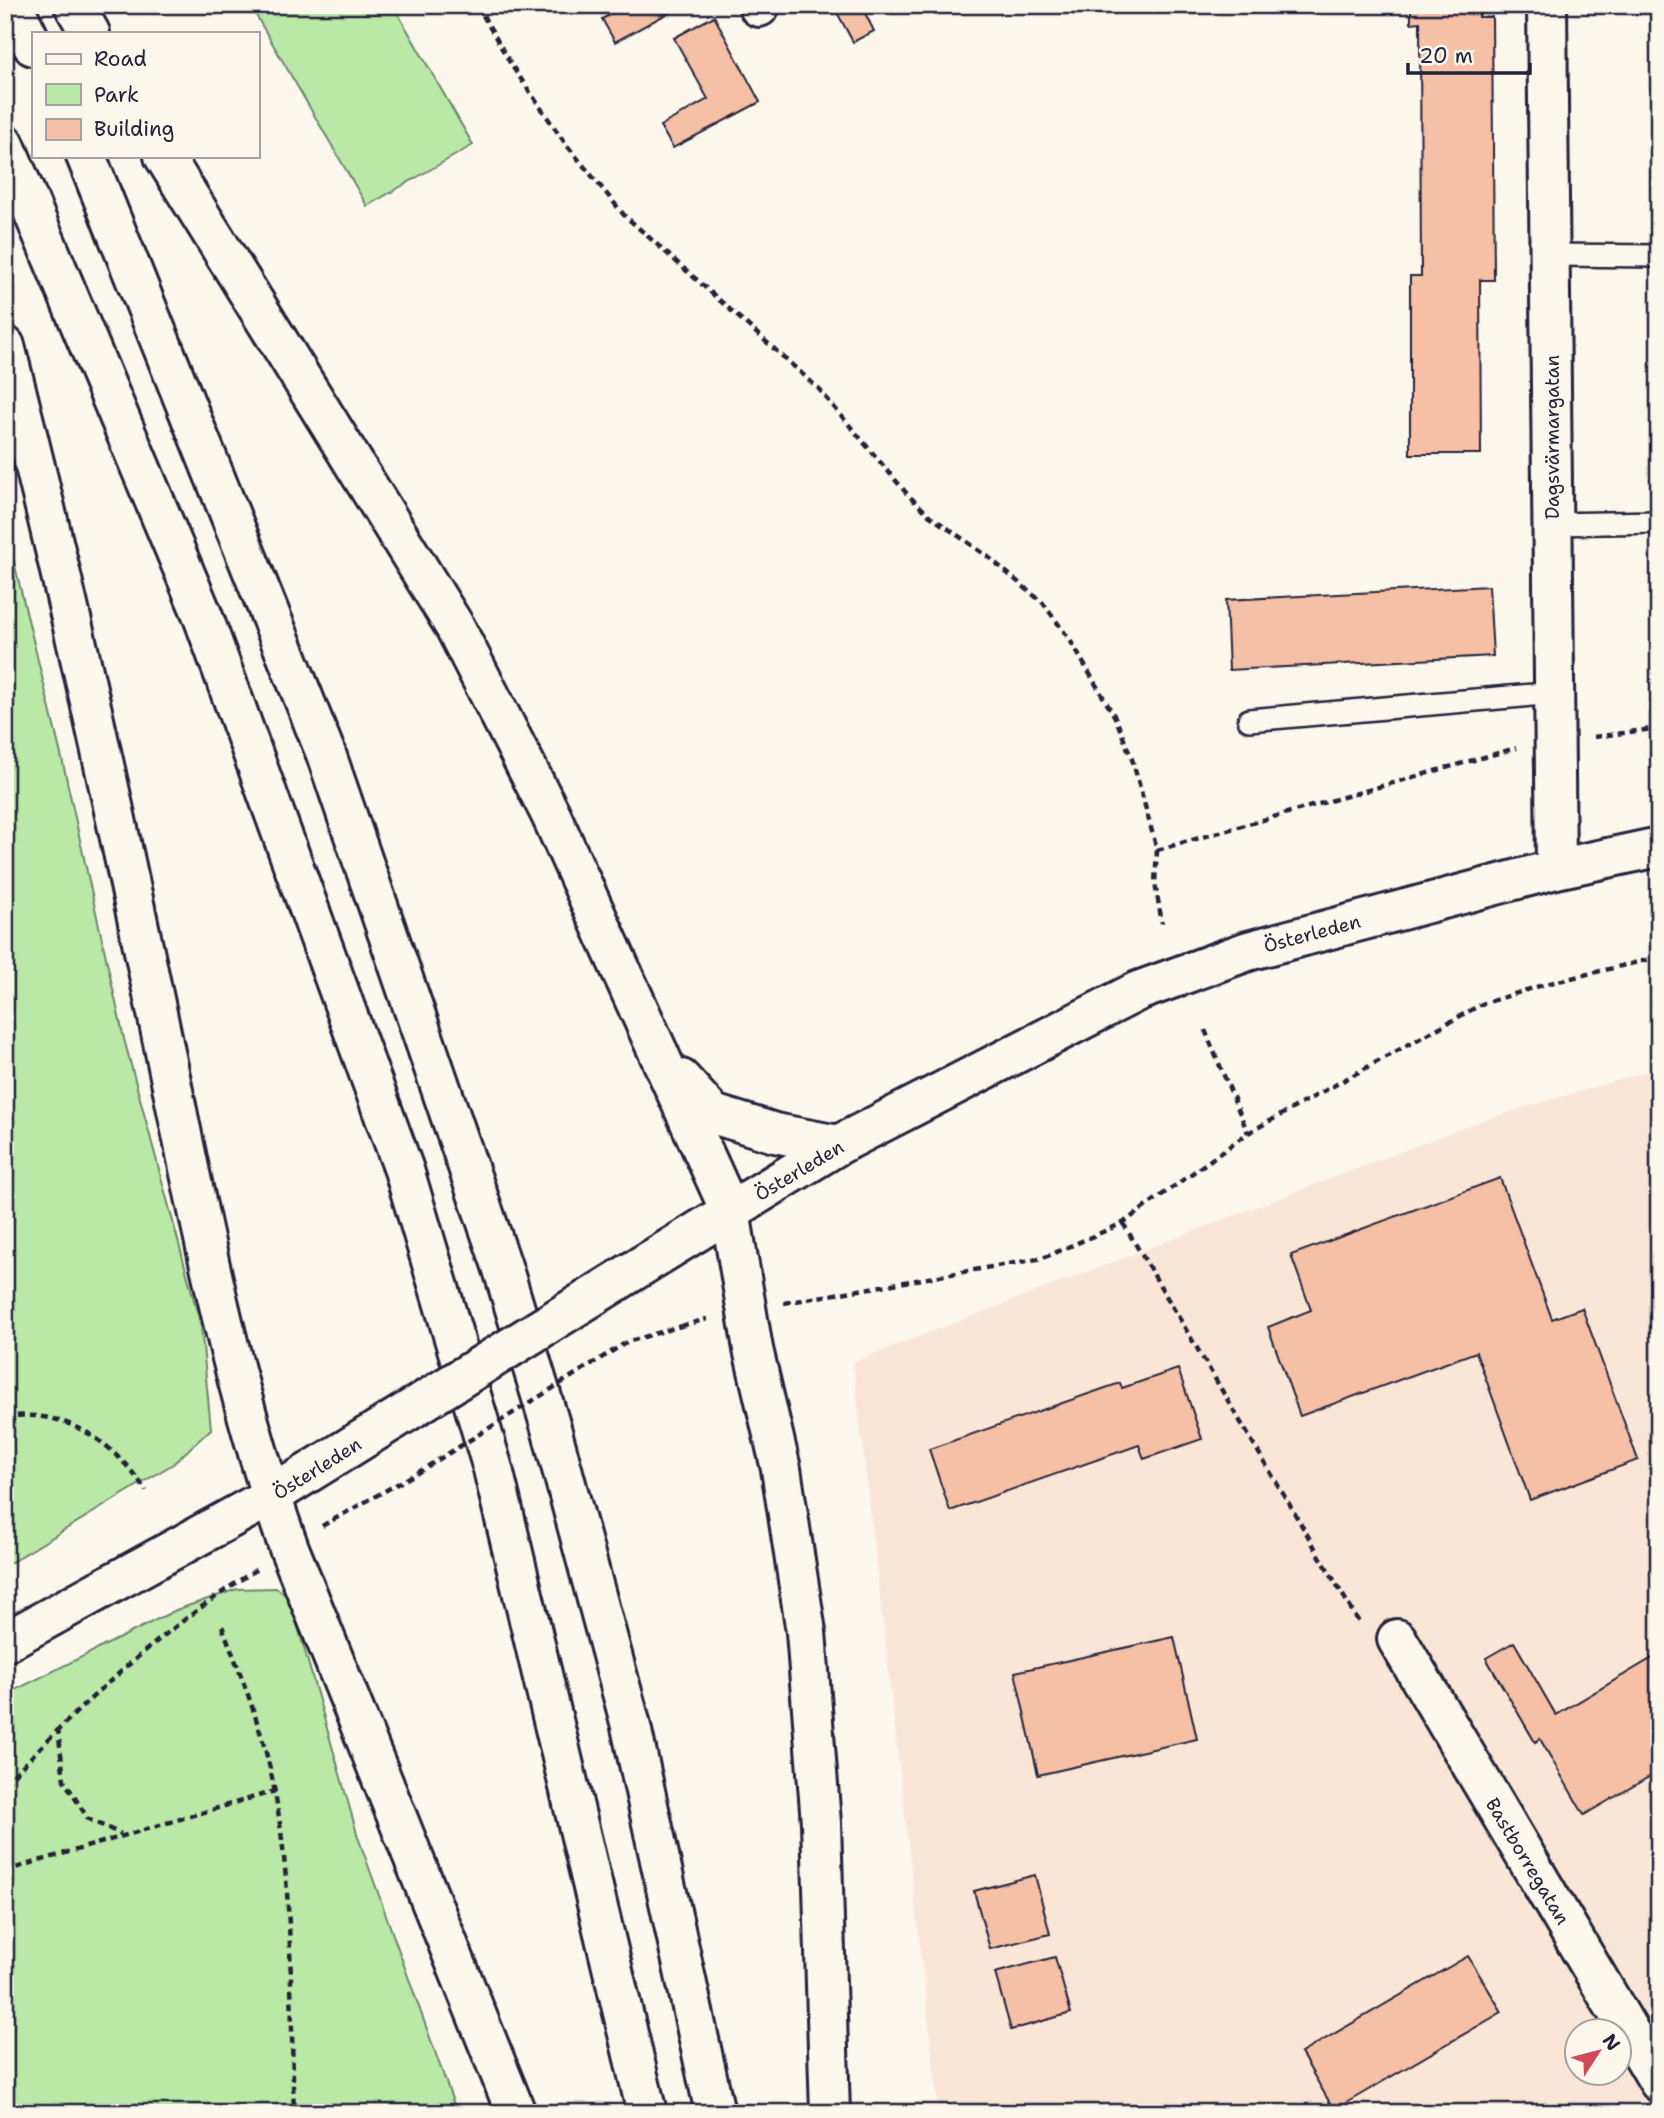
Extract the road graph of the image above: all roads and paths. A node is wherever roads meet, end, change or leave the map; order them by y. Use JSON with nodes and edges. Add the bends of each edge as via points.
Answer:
{"nodes":[{"id":1,"x":13,"y":5,"type":"edge"},
{"id":2,"x":74,"y":5,"type":"edge"},
{"id":3,"x":477,"y":5,"type":"edge"},
{"id":4,"x":1547,"y":5,"type":"edge"},
{"id":5,"x":89,"y":32,"type":"edge"},
{"id":6,"x":32,"y":44,"type":"edge"},
{"id":7,"x":5,"y":145,"type":"edge"},
{"id":8,"x":87,"y":158,"type":"edge"},
{"id":9,"x":165,"y":158,"type":"edge"},
{"id":10,"x":1551,"y":255,"type":"junction"},
{"id":11,"x":1659,"y":256,"type":"edge"},
{"id":12,"x":5,"y":346,"type":"edge"},
{"id":13,"x":1659,"y":522,"type":"edge"},
{"id":14,"x":1552,"y":524,"type":"junction"},
{"id":15,"x":1555,"y":693,"type":"junction"},
{"id":16,"x":1249,"y":720,"type":"dead end"},
{"id":17,"x":1659,"y":728,"type":"edge"},
{"id":18,"x":1555,"y":742,"type":"junction"},
{"id":19,"x":1659,"y":847,"type":"edge"},
{"id":20,"x":1157,"y":850,"type":"junction"},
{"id":21,"x":1556,"y":869,"type":"junction"},
{"id":22,"x":1162,"y":923,"type":"dead end"},
{"id":23,"x":1659,"y":957,"type":"edge"},
{"id":24,"x":1205,"y":1030,"type":"dead end"},
{"id":25,"x":663,"y":1060,"type":"junction"},
{"id":26,"x":1248,"y":1133,"type":"junction"},
{"id":27,"x":838,"y":1145,"type":"junction"},
{"id":28,"x":730,"y":1212,"type":"junction"},
{"id":29,"x":1123,"y":1223,"type":"junction"},
{"id":30,"x":747,"y":1309,"type":"junction"},
{"id":31,"x":5,"y":1416,"type":"edge"},
{"id":32,"x":146,"y":1491,"type":"dead end"},
{"id":33,"x":271,"y":1496,"type":"junction"},
{"id":34,"x":289,"y":1548,"type":"junction"},
{"id":35,"x":222,"y":1626,"type":"dead end"},
{"id":36,"x":1397,"y":1639,"type":"joint"},
{"id":37,"x":5,"y":1642,"type":"edge"},
{"id":38,"x":58,"y":1728,"type":"junction"},
{"id":39,"x":5,"y":1784,"type":"edge"},
{"id":40,"x":275,"y":1791,"type":"junction"},
{"id":41,"x":122,"y":1834,"type":"junction"},
{"id":42,"x":5,"y":1871,"type":"edge"},
{"id":43,"x":1659,"y":2082,"type":"edge"},
{"id":44,"x":294,"y":2113,"type":"edge"},
{"id":45,"x":516,"y":2113,"type":"edge"},
{"id":46,"x":647,"y":2113,"type":"edge"},
{"id":47,"x":715,"y":2113,"type":"edge"},
{"id":48,"x":830,"y":2113,"type":"edge"}],
"edges":[{"from":1,"to":6,"type":"main road"},
{"from":2,"to":5,"type":"main road"},
{"from":3,"to":20,"type":"path","via":[[565,143],[624,215],[818,388],[930,516],[1043,603],[1095,679],[1116,719],[1147,806]]},
{"from":4,"to":10,"type":"main road","name":"Dagsvärmargatan"},
{"from":7,"to":46,"type":"main road","via":[[202,614],[404,1170],[493,1469]]},
{"from":8,"to":47,"type":"main road","via":[[326,754],[502,1266],[630,1722]]},
{"from":9,"to":25,"type":"main road","via":[[455,626],[550,813]]},
{"from":10,"to":11,"type":"lane"},
{"from":10,"to":14,"type":"main road","name":"Dagsvärmargatan"},
{"from":12,"to":33,"type":"main road","via":[[53,535],[198,1209],[259,1464]]},
{"from":13,"to":14,"type":"lane"},
{"from":14,"to":15,"type":"main road","name":"Dagsvärmargatan"},
{"from":15,"to":16,"type":"lane"},
{"from":15,"to":18,"type":"main road","name":"Dagsvärmargatan"},
{"from":17,"to":18,"type":"path"},
{"from":18,"to":20,"type":"path","via":[[1503,750]]},
{"from":18,"to":21,"type":"main road","name":"Dagsvärmargatan"},
{"from":19,"to":21,"type":"main road","name":"Österleden"},
{"from":20,"to":22,"type":"path","via":[[1155,883]]},
{"from":21,"to":27,"type":"main road","name":"Österleden","via":[[1248,951],[1138,991]]},
{"from":23,"to":26,"type":"path","via":[[1482,1004]]},
{"from":24,"to":26,"type":"path"},
{"from":25,"to":27,"type":"main road","via":[[713,1114],[775,1133]]},
{"from":25,"to":28,"type":"main road"},
{"from":26,"to":29,"type":"path"},
{"from":27,"to":28,"type":"main road","name":"Österleden"},
{"from":28,"to":30,"type":"main road"},
{"from":28,"to":33,"type":"main road","name":"Österleden","bridge":true},
{"from":29,"to":30,"type":"path","via":[[1043,1258]]},
{"from":29,"to":36,"type":"path","via":[[1376,1652]]},
{"from":30,"to":34,"type":"path","bridge":true,"via":[[627,1342]]},
{"from":30,"to":48,"type":"main road","via":[[781,1469],[806,1632],[821,1811]]},
{"from":31,"to":32,"type":"path","via":[[48,1416],[89,1432],[132,1470]]},
{"from":33,"to":34,"type":"main road"},
{"from":33,"to":37,"type":"main road","name":"Österleden"},
{"from":34,"to":38,"type":"path","via":[[191,1612]]},
{"from":34,"to":45,"type":"main road"},
{"from":35,"to":40,"type":"path","via":[[257,1721]]},
{"from":36,"to":43,"type":"main road","name":"Bastborregatan"},
{"from":38,"to":39,"type":"path"},
{"from":38,"to":41,"type":"path","via":[[64,1780],[88,1819]]},
{"from":40,"to":41,"type":"path"},
{"from":40,"to":44,"type":"path","via":[[284,1851]]},
{"from":41,"to":42,"type":"path"}]}
